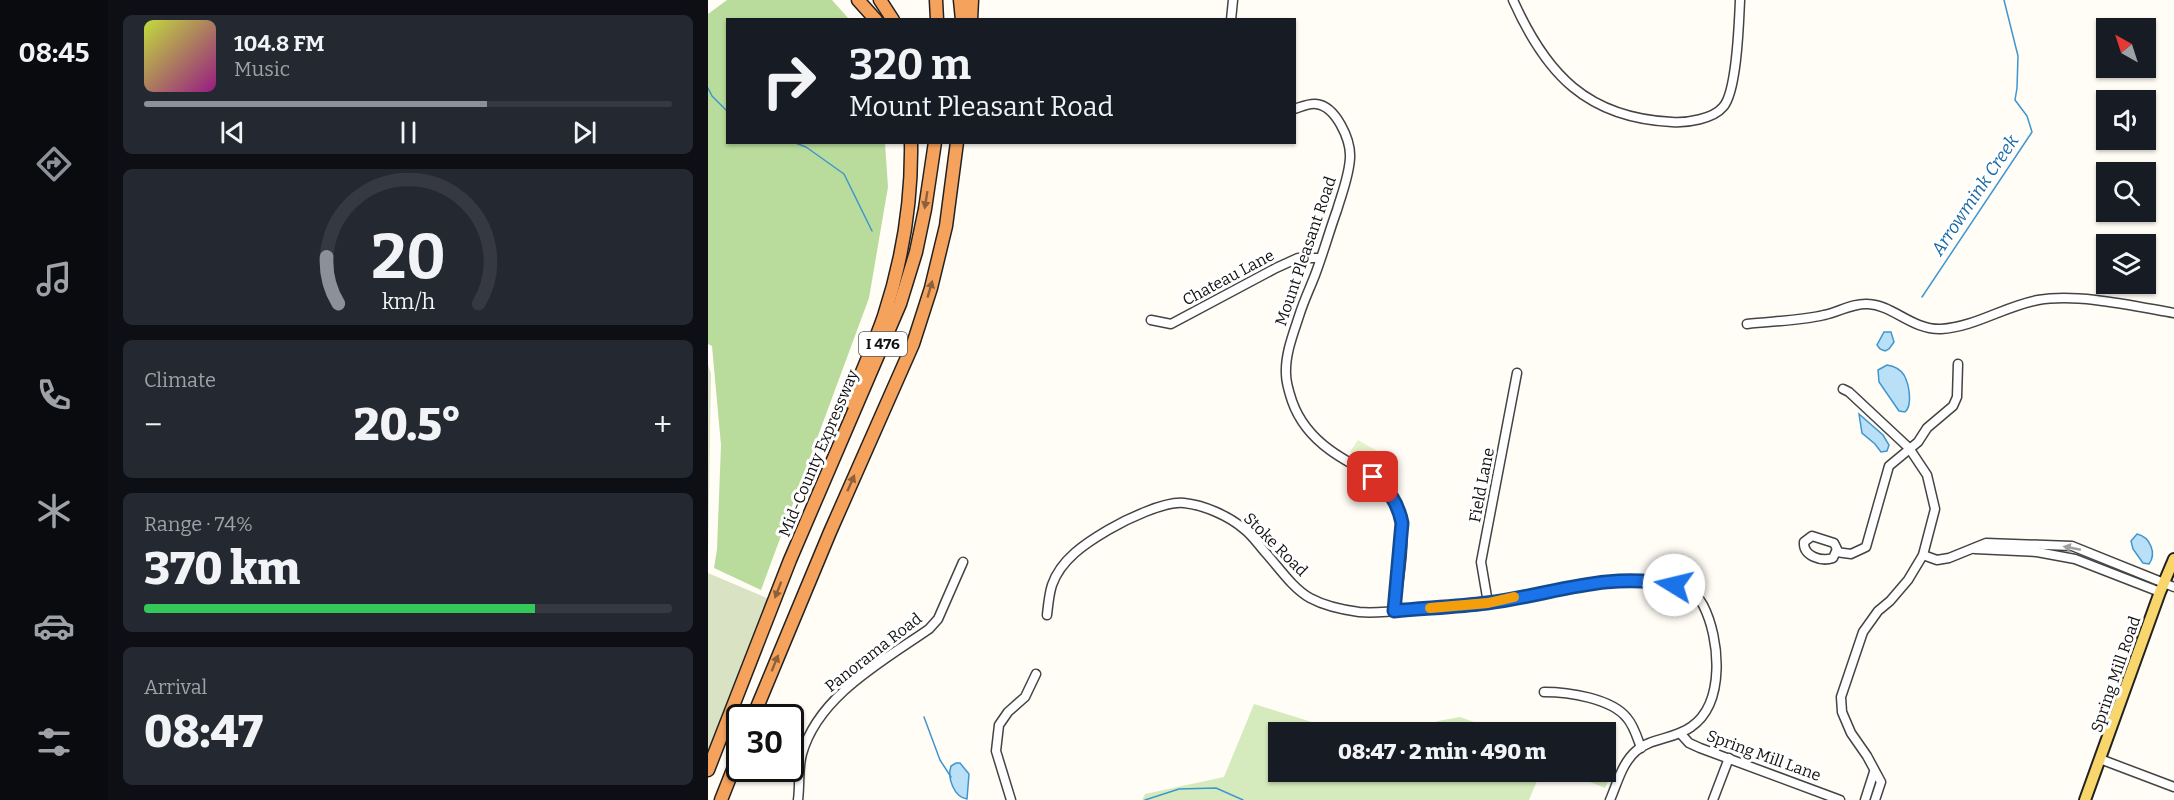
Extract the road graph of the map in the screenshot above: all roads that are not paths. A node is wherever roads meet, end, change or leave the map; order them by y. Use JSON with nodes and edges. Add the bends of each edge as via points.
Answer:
{"nodes":[{"id":1,"x":858,"y":0,"type":"edge"},
{"id":2,"x":866,"y":0,"type":"edge"},
{"id":3,"x":880,"y":0,"type":"edge"},
{"id":4,"x":936,"y":0,"type":"edge"},
{"id":5,"x":960,"y":0,"type":"edge"},
{"id":6,"x":972,"y":0,"type":"edge"},
{"id":7,"x":1233,"y":0,"type":"edge"},
{"id":8,"x":1513,"y":0,"type":"edge"},
{"id":9,"x":1740,"y":0,"type":"edge"},
{"id":10,"x":874,"y":18,"type":"edge"},
{"id":11,"x":880,"y":18,"type":"edge"},
{"id":12,"x":892,"y":18,"type":"edge"},
{"id":13,"x":937,"y":18,"type":"edge"},
{"id":14,"x":962,"y":18,"type":"edge"},
{"id":15,"x":971,"y":18,"type":"edge"},
{"id":16,"x":1232,"y":18,"type":"edge"},
{"id":17,"x":1296,"y":108,"type":"edge"},
{"id":18,"x":904,"y":144,"type":"edge"},
{"id":19,"x":911,"y":144,"type":"edge"},
{"id":20,"x":935,"y":144,"type":"edge"},
{"id":21,"x":957,"y":144,"type":"edge"},
{"id":22,"x":900,"y":256,"type":"junction"},
{"id":23,"x":1320,"y":258,"type":"junction"},
{"id":24,"x":2174,"y":313,"type":"edge"},
{"id":25,"x":1151,"y":320,"type":"dead end"},
{"id":26,"x":1747,"y":324,"type":"dead end"},
{"id":27,"x":1958,"y":364,"type":"dead end"},
{"id":28,"x":1517,"y":373,"type":"dead end"},
{"id":29,"x":1843,"y":389,"type":"dead end"},
{"id":30,"x":1910,"y":448,"type":"junction"},
{"id":31,"x":801,"y":536,"type":"junction"},
{"id":32,"x":1968,"y":549,"type":"junction"},
{"id":33,"x":1836,"y":552,"type":"dead end"},
{"id":34,"x":1923,"y":555,"type":"junction"},
{"id":35,"x":2174,"y":559,"type":"edge"},
{"id":36,"x":963,"y":562,"type":"dead end"},
{"id":37,"x":2118,"y":564,"type":"junction"},
{"id":38,"x":2119,"y":576,"type":"junction"},
{"id":39,"x":2137,"y":578,"type":"junction"},
{"id":40,"x":2174,"y":587,"type":"edge"},
{"id":41,"x":2161,"y":588,"type":"junction"},
{"id":42,"x":1488,"y":603,"type":"junction"},
{"id":43,"x":1394,"y":611,"type":"junction"},
{"id":44,"x":1047,"y":615,"type":"dead end"},
{"id":45,"x":1036,"y":674,"type":"dead end"},
{"id":46,"x":1544,"y":692,"type":"dead end"},
{"id":47,"x":758,"y":704,"type":"edge"},
{"id":48,"x":1680,"y":733,"type":"junction"},
{"id":49,"x":1641,"y":748,"type":"junction"},
{"id":50,"x":1729,"y":758,"type":"junction"},
{"id":51,"x":2100,"y":759,"type":"junction"},
{"id":52,"x":708,"y":770,"type":"edge"},
{"id":53,"x":1874,"y":772,"type":"junction"},
{"id":54,"x":728,"y":782,"type":"edge"},
{"id":55,"x":2174,"y":787,"type":"edge"},
{"id":56,"x":721,"y":800,"type":"edge"},
{"id":57,"x":798,"y":800,"type":"edge"},
{"id":58,"x":1011,"y":800,"type":"edge"},
{"id":59,"x":1610,"y":800,"type":"edge"},
{"id":60,"x":1713,"y":800,"type":"edge"},
{"id":61,"x":1840,"y":800,"type":"edge"},
{"id":62,"x":1865,"y":800,"type":"edge"},
{"id":63,"x":1875,"y":800,"type":"edge"},
{"id":64,"x":2085,"y":800,"type":"edge"}],
"edges":[{"from":1,"to":10,"type":"highway"},
{"from":2,"to":11,"type":"highway"},
{"from":3,"to":12,"type":"highway"},
{"from":4,"to":13,"type":"highway"},
{"from":5,"to":14,"type":"highway"},
{"from":6,"to":15,"type":"highway"},
{"from":7,"to":16,"type":"street"},
{"from":8,"to":9,"type":"street","via":[[1533,41],[1569,85],[1617,112],[1677,122],[1713,115],[1724,107],[1737,50]]},
{"from":17,"to":23,"type":"street","name":"Mount Pleasant Road","via":[[1310,104],[1323,106],[1339,122],[1351,156],[1347,181]]},
{"from":18,"to":22,"type":"highway"},
{"from":19,"to":22,"type":"highway","via":[[908,208]]},
{"from":20,"to":31,"type":"highway","name":"Mid-County Expressway","number":"I 476","one_way":true,"via":[[916,252],[900,304]]},
{"from":47,"to":21,"type":"highway","number":"I 476","one_way":true,"via":[[913,344],[946,226]]},
{"from":22,"to":31,"type":"highway","via":[[884,316]]},
{"from":23,"to":25,"type":"street","name":"Chateau Lane","via":[[1298,258],[1171,324]]},
{"from":23,"to":43,"type":"street","name":"Mount Pleasant Road","via":[[1293,331],[1286,373],[1288,389],[1295,410],[1313,435],[1373,477],[1397,505],[1402,537]]},
{"from":24,"to":26,"type":"street","via":[[2058,298],[2020,304],[1964,325],[1941,329],[1925,327],[1871,304],[1825,315]]},
{"from":27,"to":30,"type":"street","via":[[1953,406]]},
{"from":28,"to":42,"type":"street","name":"Field Lane","via":[[1481,562]]},
{"from":29,"to":30,"type":"street"},
{"from":30,"to":33,"type":"street","via":[[1889,466],[1866,546],[1851,554]]},
{"from":30,"to":34,"type":"street","via":[[1926,475],[1935,509]]},
{"from":31,"to":52,"type":"highway","name":"Mid-County Expressway","number":"I 476","one_way":true},
{"from":32,"to":34,"type":"street","via":[[1937,560]]},
{"from":37,"to":32,"type":"street","one_way":true,"via":[[2072,546],[1986,543]]},
{"from":32,"to":38,"type":"street","via":[[2037,552],[2074,559]]},
{"from":34,"to":53,"type":"street","via":[[1908,580],[1863,632],[1841,697],[1842,712]]},
{"from":35,"to":41,"type":"main road","name":"Spring Mill Road"},
{"from":36,"to":57,"type":"street","name":"Panorama Road","via":[[938,619],[929,629],[831,701],[802,753]]},
{"from":37,"to":38,"type":"street"},
{"from":37,"to":39,"type":"street"},
{"from":38,"to":39,"type":"street"},
{"from":39,"to":41,"type":"street"},
{"from":40,"to":41,"type":"street"},
{"from":41,"to":51,"type":"main road","name":"Spring Mill Road"},
{"from":42,"to":43,"type":"street","name":"Stoke Road"},
{"from":42,"to":48,"type":"street","name":"Stoke Road","via":[[1597,582],[1654,581],[1694,594],[1708,616],[1717,651],[1716,675],[1708,707],[1699,720]]},
{"from":43,"to":44,"type":"street","name":"Stoke Road","via":[[1359,612],[1310,598],[1244,528],[1212,511],[1182,503],[1146,511],[1075,552],[1052,585]]},
{"from":45,"to":58,"type":"street","via":[[1025,696],[999,724],[996,752]]},
{"from":46,"to":49,"type":"street","via":[[1573,694],[1615,707],[1628,719]]},
{"from":48,"to":49,"type":"street","name":"Stoke Road"},
{"from":48,"to":50,"type":"street","name":"Spring Mill Lane","via":[[1689,743]]},
{"from":49,"to":59,"type":"street","via":[[1630,758]]},
{"from":50,"to":60,"type":"street"},
{"from":50,"to":61,"type":"street","name":"Spring Mill Lane"},
{"from":51,"to":55,"type":"street"},
{"from":51,"to":64,"type":"main road","name":"Spring Mill Road"},
{"from":53,"to":62,"type":"street"},
{"from":53,"to":63,"type":"street","via":[[1881,782]]},
{"from":54,"to":56,"type":"highway"}]}
